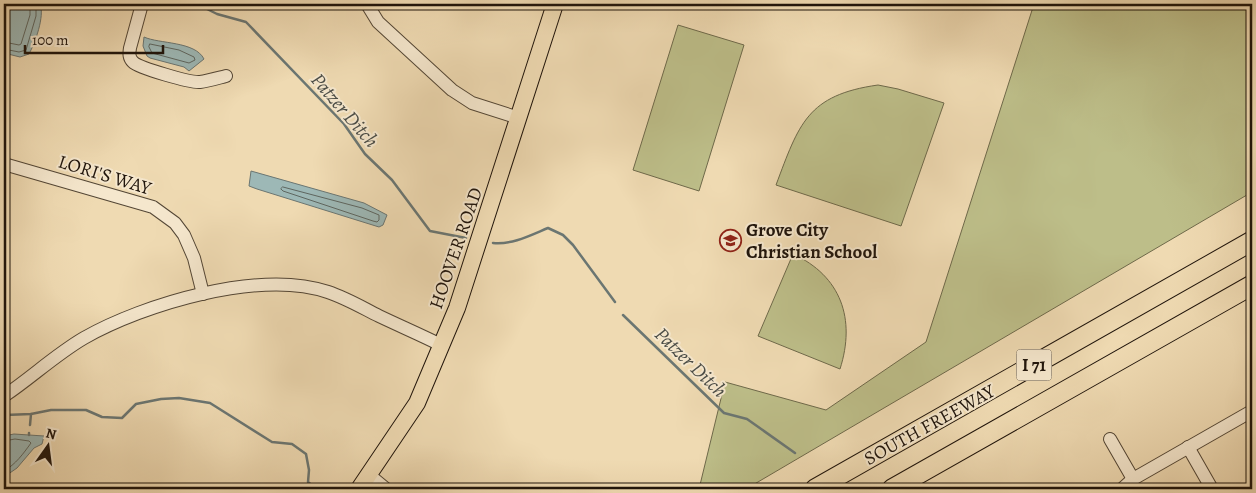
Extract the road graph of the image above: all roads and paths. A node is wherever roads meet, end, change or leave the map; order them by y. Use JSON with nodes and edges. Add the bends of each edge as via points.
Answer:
{"nodes":[{"id":1,"x":142,"y":4,"type":"edge"},
{"id":2,"x":367,"y":4,"type":"edge"},
{"id":3,"x":555,"y":4,"type":"edge"},
{"id":4,"x":226,"y":76,"type":"dead end"},
{"id":5,"x":519,"y":118,"type":"junction"},
{"id":6,"x":4,"y":164,"type":"edge"},
{"id":7,"x":1252,"y":241,"type":"edge"},
{"id":8,"x":1252,"y":285,"type":"edge"},
{"id":9,"x":203,"y":294,"type":"junction"},
{"id":10,"x":441,"y":345,"type":"junction"},
{"id":11,"x":4,"y":396,"type":"edge"},
{"id":12,"x":1252,"y":411,"type":"edge"},
{"id":13,"x":1110,"y":439,"type":"dead end"},
{"id":14,"x":1188,"y":447,"type":"junction"},
{"id":15,"x":369,"y":475,"type":"junction"},
{"id":16,"x":1133,"y":479,"type":"junction"},
{"id":17,"x":359,"y":489,"type":"edge"},
{"id":18,"x":386,"y":489,"type":"edge"},
{"id":19,"x":815,"y":489,"type":"edge"},
{"id":20,"x":892,"y":489,"type":"edge"},
{"id":21,"x":1122,"y":489,"type":"edge"},
{"id":22,"x":1212,"y":489,"type":"edge"}],
"edges":[{"from":1,"to":4,"type":"street","via":[[129,54],[137,66],[198,83]]},
{"from":2,"to":5,"type":"street","via":[[378,22],[452,90],[472,103]]},
{"from":3,"to":5,"type":"main road","name":"HOOVER ROAD"},
{"from":5,"to":10,"type":"main road","name":"HOOVER ROAD","via":[[457,308]]},
{"from":6,"to":9,"type":"street","name":"LORI'S WAY","via":[[153,207],[175,223],[184,235]]},
{"from":7,"to":19,"type":"highway","name":"SOUTH FREEWAY","number":"I 71"},
{"from":8,"to":20,"type":"highway","name":"SOUTH FREEWAY","number":"I 71"},
{"from":9,"to":10,"type":"street","via":[[257,286],[316,290],[340,297]]},
{"from":9,"to":11,"type":"street","via":[[133,314],[84,339]]},
{"from":10,"to":15,"type":"main road","name":"HOOVER ROAD","via":[[417,404]]},
{"from":12,"to":14,"type":"street"},
{"from":13,"to":16,"type":"street"},
{"from":14,"to":16,"type":"street"},
{"from":14,"to":22,"type":"street"},
{"from":15,"to":17,"type":"main road","name":"HOOVER ROAD"},
{"from":15,"to":18,"type":"street"},
{"from":16,"to":21,"type":"street"}]}
